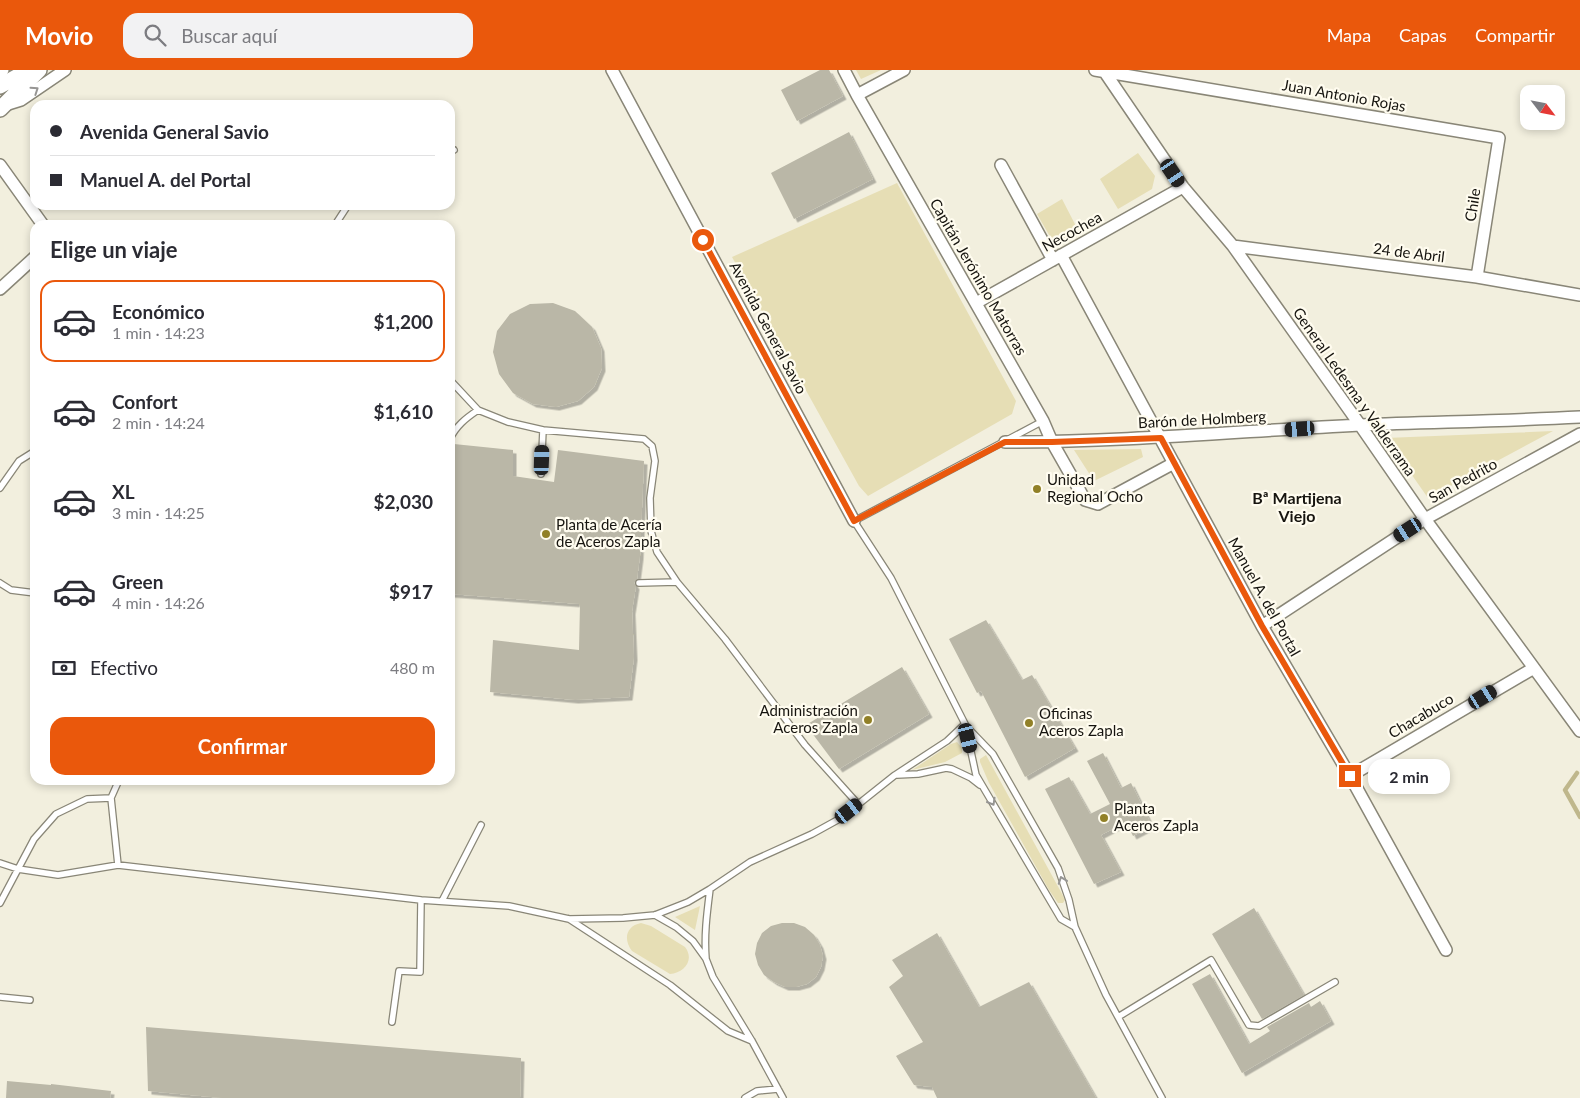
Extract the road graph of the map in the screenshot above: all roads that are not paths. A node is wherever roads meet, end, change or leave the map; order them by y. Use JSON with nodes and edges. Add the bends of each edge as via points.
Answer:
{"nodes":[{"id":1,"x":3,"y":70,"type":"edge"},
{"id":2,"x":29,"y":70,"type":"edge"},
{"id":3,"x":40,"y":70,"type":"edge"},
{"id":4,"x":65,"y":70,"type":"edge"},
{"id":5,"x":612,"y":70,"type":"edge"},
{"id":6,"x":844,"y":70,"type":"edge"},
{"id":7,"x":904,"y":70,"type":"edge"},
{"id":8,"x":1100,"y":71,"type":"edge"},
{"id":9,"x":0,"y":74,"type":"edge"},
{"id":10,"x":0,"y":86,"type":"edge"},
{"id":11,"x":857,"y":95,"type":"junction"},
{"id":12,"x":2,"y":107,"type":"edge"},
{"id":13,"x":1499,"y":138,"type":"joint"},
{"id":14,"x":0,"y":165,"type":"edge"},
{"id":15,"x":1000,"y":165,"type":"dead end"},
{"id":16,"x":1183,"y":187,"type":"junction"},
{"id":17,"x":30,"y":207,"type":"edge"},
{"id":18,"x":1233,"y":246,"type":"junction"},
{"id":19,"x":1057,"y":258,"type":"junction"},
{"id":20,"x":30,"y":262,"type":"edge"},
{"id":21,"x":1477,"y":277,"type":"junction"},
{"id":22,"x":0,"y":289,"type":"edge"},
{"id":23,"x":1580,"y":295,"type":"edge"},
{"id":24,"x":976,"y":303,"type":"junction"},
{"id":25,"x":455,"y":385,"type":"edge"},
{"id":26,"x":478,"y":410,"type":"junction"},
{"id":27,"x":1580,"y":417,"type":"edge"},
{"id":28,"x":1043,"y":421,"type":"junction"},
{"id":29,"x":1360,"y":426,"type":"junction"},
{"id":30,"x":455,"y":430,"type":"edge"},
{"id":31,"x":543,"y":430,"type":"junction"},
{"id":32,"x":1580,"y":434,"type":"edge"},
{"id":33,"x":1161,"y":438,"type":"junction"},
{"id":34,"x":1005,"y":442,"type":"junction"},
{"id":35,"x":1052,"y":442,"type":"junction"},
{"id":36,"x":30,"y":454,"type":"edge"},
{"id":37,"x":1174,"y":463,"type":"junction"},
{"id":38,"x":541,"y":474,"type":"dead end"},
{"id":39,"x":0,"y":488,"type":"edge"},
{"id":40,"x":1425,"y":519,"type":"junction"},
{"id":41,"x":854,"y":521,"type":"junction"},
{"id":42,"x":677,"y":582,"type":"junction"},
{"id":43,"x":0,"y":583,"type":"edge"},
{"id":44,"x":640,"y":583,"type":"dead end"},
{"id":45,"x":30,"y":592,"type":"edge"},
{"id":46,"x":1262,"y":626,"type":"junction"},
{"id":47,"x":1534,"y":668,"type":"junction"},
{"id":48,"x":965,"y":724,"type":"junction"},
{"id":49,"x":1580,"y":731,"type":"edge"},
{"id":50,"x":895,"y":775,"type":"junction"},
{"id":51,"x":1350,"y":776,"type":"junction"},
{"id":52,"x":117,"y":785,"type":"edge"},
{"id":53,"x":984,"y":788,"type":"junction"},
{"id":54,"x":111,"y":798,"type":"junction"},
{"id":55,"x":858,"y":804,"type":"junction"},
{"id":56,"x":481,"y":826,"type":"dead end"},
{"id":57,"x":0,"y":863,"type":"edge"},
{"id":58,"x":118,"y":865,"type":"junction"},
{"id":59,"x":18,"y":869,"type":"junction"},
{"id":60,"x":710,"y":890,"type":"junction"},
{"id":61,"x":421,"y":900,"type":"junction"},
{"id":62,"x":442,"y":901,"type":"junction"},
{"id":63,"x":0,"y":903,"type":"edge"},
{"id":64,"x":655,"y":915,"type":"junction"},
{"id":65,"x":569,"y":920,"type":"junction"},
{"id":66,"x":1075,"y":927,"type":"junction"},
{"id":67,"x":1446,"y":950,"type":"dead end"},
{"id":68,"x":706,"y":959,"type":"junction"},
{"id":69,"x":1335,"y":982,"type":"dead end"},
{"id":70,"x":0,"y":997,"type":"edge"},
{"id":71,"x":30,"y":1000,"type":"dead end"},
{"id":72,"x":1118,"y":1017,"type":"junction"},
{"id":73,"x":392,"y":1022,"type":"dead end"},
{"id":74,"x":752,"y":1041,"type":"junction"},
{"id":75,"x":778,"y":1089,"type":"junction"},
{"id":76,"x":745,"y":1098,"type":"edge"},
{"id":77,"x":783,"y":1098,"type":"edge"},
{"id":78,"x":1162,"y":1098,"type":"edge"}],
"edges":[{"from":1,"to":9,"type":"street"},
{"from":2,"to":10,"type":"street"},
{"from":3,"to":12,"type":"street"},
{"from":12,"to":4,"type":"street","one_way":true,"via":[[22,100]]},
{"from":5,"to":41,"type":"street","name":"Avenida General Savio"},
{"from":6,"to":11,"type":"street","name":"Capitán Jerónimo Matorras"},
{"from":7,"to":11,"type":"street"},
{"from":8,"to":13,"type":"street","name":"Juan Antonio Rojas"},
{"from":8,"to":16,"type":"street","name":"General Ledesma y Valderrama"},
{"from":11,"to":24,"type":"street","name":"Capitán Jerónimo Matorras"},
{"from":13,"to":21,"type":"street","name":"Chile"},
{"from":14,"to":17,"type":"street"},
{"from":15,"to":19,"type":"street","name":"Manuel A. del Portal"},
{"from":16,"to":18,"type":"street","name":"General Ledesma y Valderrama"},
{"from":16,"to":19,"type":"street","name":"Necochea"},
{"from":18,"to":21,"type":"street","name":"24 de Abril"},
{"from":18,"to":29,"type":"street","name":"General Ledesma y Valderrama"},
{"from":19,"to":24,"type":"street","name":"Necochea"},
{"from":19,"to":33,"type":"street","name":"Manuel A. del Portal"},
{"from":20,"to":22,"type":"street"},
{"from":21,"to":23,"type":"street","name":"24 de Abril"},
{"from":24,"to":28,"type":"street","name":"Capitán Jerónimo Matorras"},
{"from":25,"to":26,"type":"lane"},
{"from":26,"to":30,"type":"lane"},
{"from":26,"to":31,"type":"lane","via":[[508,422]]},
{"from":27,"to":29,"type":"street","name":"Barón de Holmberg"},
{"from":28,"to":34,"type":"lane"},
{"from":28,"to":35,"type":"street","name":"Capitán Jerónimo Matorras"},
{"from":29,"to":33,"type":"street","name":"Barón de Holmberg"},
{"from":29,"to":40,"type":"street","name":"General Ledesma y Valderrama"},
{"from":31,"to":38,"type":"lane"},
{"from":31,"to":42,"type":"lane","via":[[644,439],[652,446],[655,461],[650,498],[651,531],[657,552]]},
{"from":32,"to":40,"type":"street","name":"San Pedrito"},
{"from":33,"to":35,"type":"street","name":"Barón de Holmberg"},
{"from":33,"to":37,"type":"street","name":"Manuel A. del Portal"},
{"from":34,"to":35,"type":"street","name":"Barón de Holmberg"},
{"from":34,"to":41,"type":"lane"},
{"from":35,"to":37,"type":"street","name":"Capitán Jerónimo Matorras","via":[[1085,500],[1098,504]]},
{"from":36,"to":39,"type":"lane","via":[[19,461]]},
{"from":37,"to":46,"type":"street","name":"Manuel A. del Portal"},
{"from":40,"to":46,"type":"street","name":"San Pedrito"},
{"from":40,"to":47,"type":"street","name":"General Ledesma y Valderrama"},
{"from":41,"to":48,"type":"lane","via":[[891,578]]},
{"from":42,"to":44,"type":"lane"},
{"from":42,"to":55,"type":"lane","via":[[725,639],[805,745]]},
{"from":43,"to":45,"type":"lane","via":[[11,590]]},
{"from":46,"to":51,"type":"street","name":"Manuel A. del Portal"},
{"from":47,"to":49,"type":"street","name":"General Ledesma y Valderrama"},
{"from":47,"to":51,"type":"street","name":"Chacabuco"},
{"from":48,"to":50,"type":"lane","via":[[947,741]]},
{"from":48,"to":53,"type":"lane","via":[[972,764]]},
{"from":66,"to":48,"type":"lane","one_way":true,"via":[[1058,868],[993,754]]},
{"from":50,"to":53,"type":"lane","via":[[946,768],[971,778]]},
{"from":50,"to":55,"type":"lane"},
{"from":51,"to":67,"type":"street","name":"Manuel A. del Portal"},
{"from":52,"to":54,"type":"lane"},
{"from":53,"to":66,"type":"lane","one_way":true,"via":[[1061,919]]},
{"from":54,"to":58,"type":"lane"},
{"from":54,"to":59,"type":"lane","via":[[86,799],[56,814],[34,839]]},
{"from":55,"to":60,"type":"lane","via":[[812,834],[750,862]]},
{"from":56,"to":62,"type":"lane"},
{"from":57,"to":59,"type":"lane"},
{"from":58,"to":59,"type":"lane","via":[[58,875]]},
{"from":58,"to":61,"type":"lane"},
{"from":59,"to":63,"type":"lane"},
{"from":60,"to":64,"type":"lane"},
{"from":60,"to":68,"type":"lane","via":[[704,940]]},
{"from":61,"to":62,"type":"lane"},
{"from":61,"to":73,"type":"lane","via":[[420,972],[399,971]]},
{"from":62,"to":65,"type":"lane","via":[[509,906]]},
{"from":64,"to":65,"type":"lane"},
{"from":64,"to":68,"type":"lane","via":[[694,940]]},
{"from":65,"to":74,"type":"lane","via":[[670,985],[728,1032]]},
{"from":66,"to":72,"type":"lane"},
{"from":68,"to":74,"type":"lane","via":[[713,977]]},
{"from":69,"to":72,"type":"lane","via":[[1259,1026],[1249,1025],[1211,960]]},
{"from":70,"to":71,"type":"lane"},
{"from":72,"to":78,"type":"lane"},
{"from":74,"to":75,"type":"lane"},
{"from":75,"to":76,"type":"lane","via":[[758,1091]]},
{"from":75,"to":77,"type":"lane"}]}
